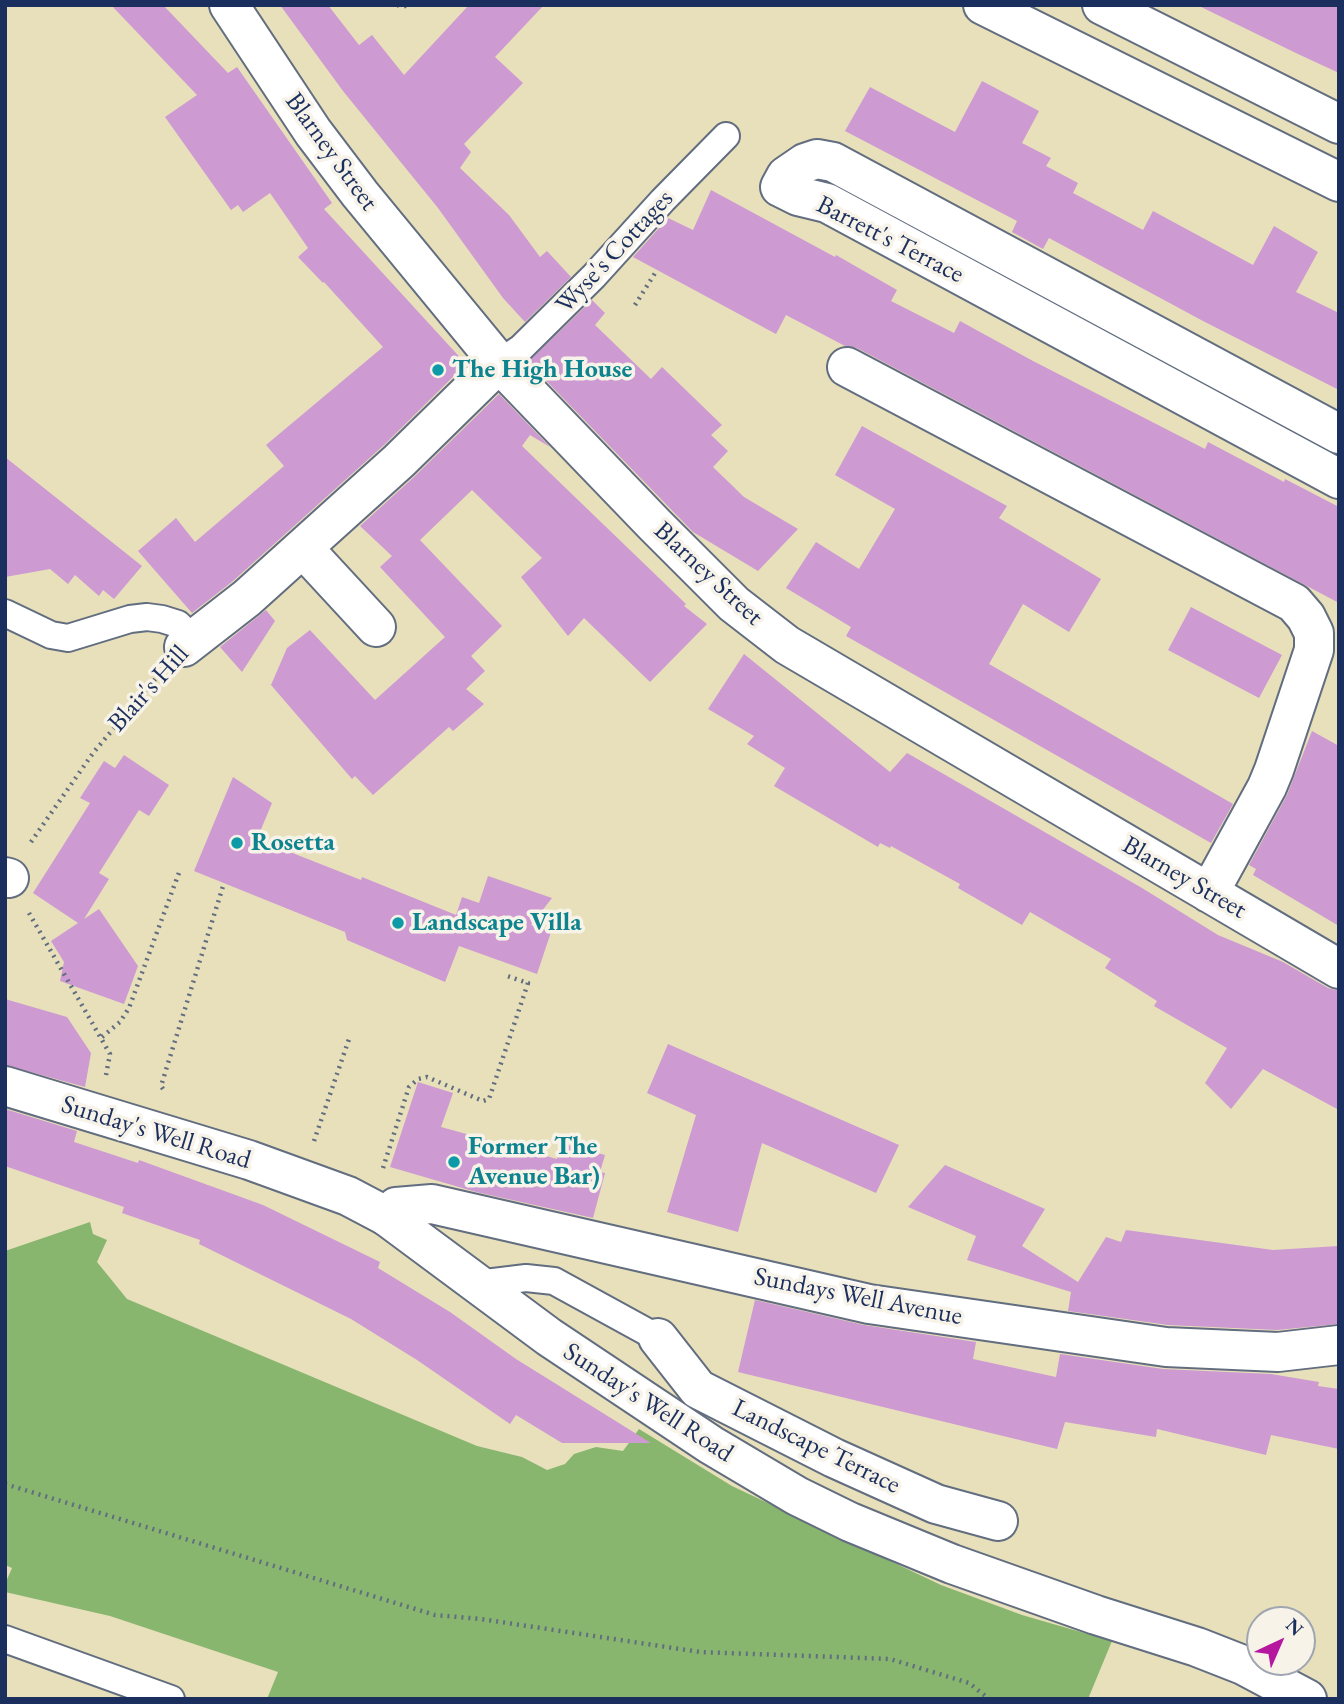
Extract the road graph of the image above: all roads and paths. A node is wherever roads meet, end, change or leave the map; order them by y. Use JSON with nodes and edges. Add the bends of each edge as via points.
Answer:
{"nodes":[{"id":1,"x":229,"y":5,"type":"edge"},
{"id":2,"x":398,"y":5,"type":"edge"},
{"id":3,"x":410,"y":5,"type":"edge"},
{"id":4,"x":983,"y":5,"type":"edge"},
{"id":5,"x":1102,"y":5,"type":"edge"},
{"id":6,"x":1339,"y":124,"type":"edge"},
{"id":7,"x":726,"y":136,"type":"dead end"},
{"id":8,"x":1339,"y":182,"type":"edge"},
{"id":9,"x":657,"y":270,"type":"dead end"},
{"id":10,"x":635,"y":304,"type":"dead end"},
{"id":11,"x":499,"y":363,"type":"junction"},
{"id":12,"x":847,"y":367,"type":"dead end"},
{"id":13,"x":1339,"y":434,"type":"edge"},
{"id":14,"x":1339,"y":478,"type":"edge"},
{"id":15,"x":303,"y":548,"type":"junction"},
{"id":16,"x":5,"y":613,"type":"edge"},
{"id":17,"x":376,"y":627,"type":"dead end"},
{"id":18,"x":189,"y":644,"type":"junction"},
{"id":19,"x":180,"y":870,"type":"dead end"},
{"id":20,"x":7,"y":877,"type":"edge"},
{"id":21,"x":224,"y":883,"type":"dead end"},
{"id":22,"x":1209,"y":893,"type":"junction"},
{"id":23,"x":1339,"y":969,"type":"edge"},
{"id":24,"x":504,"y":975,"type":"dead end"},
{"id":25,"x":102,"y":1038,"type":"junction"},
{"id":26,"x":349,"y":1039,"type":"dead end"},
{"id":27,"x":106,"y":1080,"type":"dead end"},
{"id":28,"x":5,"y":1086,"type":"edge"},
{"id":29,"x":166,"y":1093,"type":"dead end"},
{"id":30,"x":312,"y":1144,"type":"dead end"},
{"id":31,"x":383,"y":1166,"type":"dead end"},
{"id":32,"x":386,"y":1216,"type":"junction"},
{"id":33,"x":477,"y":1284,"type":"junction"},
{"id":34,"x":659,"y":1338,"type":"joint"},
{"id":35,"x":1339,"y":1345,"type":"edge"},
{"id":36,"x":5,"y":1484,"type":"edge"},
{"id":37,"x":998,"y":1521,"type":"dead end"},
{"id":38,"x":5,"y":1639,"type":"edge"},
{"id":39,"x":171,"y":1699,"type":"edge"},
{"id":40,"x":989,"y":1699,"type":"edge"},
{"id":41,"x":1307,"y":1699,"type":"edge"}],
"edges":[{"from":1,"to":11,"type":"street","name":"Blarney Street","via":[[329,153]]},
{"from":2,"to":3,"type":"path"},
{"from":4,"to":8,"type":"street"},
{"from":5,"to":6,"type":"street"},
{"from":7,"to":11,"type":"lane","name":"Wyse's Cottages","via":[[576,294],[521,348]]},
{"from":9,"to":10,"type":"path"},
{"from":11,"to":15,"type":"street","name":"Blair's Hill"},
{"from":11,"to":22,"type":"street","name":"Blarney Street","via":[[706,577],[779,639]]},
{"from":12,"to":22,"type":"street","via":[[1294,603],[1306,617],[1314,633],[1314,650],[1274,770]]},
{"from":13,"to":14,"type":"street","name":"Barrett's Terrace","via":[[833,162],[817,159],[805,163],[786,176],[780,187],[827,203]]},
{"from":15,"to":17,"type":"street"},
{"from":15,"to":18,"type":"street","name":"Blair's Hill"},
{"from":16,"to":18,"type":"lane","via":[[68,638],[131,619],[162,619],[178,624]]},
{"from":18,"to":20,"type":"path","name":"Blair's Hill","via":[[177,652],[93,753]]},
{"from":19,"to":25,"type":"path","via":[[129,1008]]},
{"from":20,"to":25,"type":"path","name":"Blair's Hill"},
{"from":21,"to":29,"type":"path","via":[[161,1086]]},
{"from":22,"to":23,"type":"street","name":"Blarney Street"},
{"from":24,"to":31,"type":"path","via":[[528,983],[489,1099],[483,1101],[428,1077],[418,1079],[409,1087]]},
{"from":25,"to":27,"type":"path","name":"Blair's Hill","via":[[110,1054]]},
{"from":26,"to":30,"type":"path"},
{"from":28,"to":32,"type":"street","name":"Sunday's Well Road","via":[[250,1160],[348,1196]]},
{"from":32,"to":33,"type":"street","name":"Sunday's Well Road"},
{"from":32,"to":35,"type":"street","name":"Sundays Well Avenue","via":[[396,1207],[432,1204],[870,1304],[1166,1348],[1278,1352]]},
{"from":33,"to":34,"type":"lane","via":[[526,1278],[554,1281]]},
{"from":33,"to":41,"type":"street","name":"Sunday's Well Road","via":[[711,1445],[797,1496],[952,1564],[1208,1651]]},
{"from":34,"to":37,"type":"street","name":"Landscape Terrace","via":[[698,1389],[936,1504]]},
{"from":36,"to":40,"type":"path","via":[[435,1615],[700,1652],[890,1659],[969,1683]]},
{"from":38,"to":39,"type":"lane"}]}
